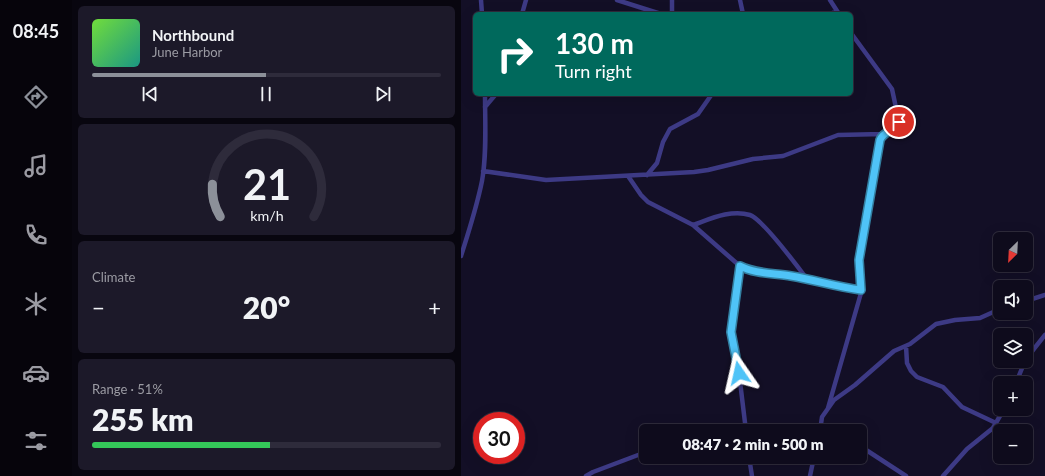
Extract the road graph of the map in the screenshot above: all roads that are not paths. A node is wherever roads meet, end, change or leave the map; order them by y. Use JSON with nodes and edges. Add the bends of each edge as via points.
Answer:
{"nodes":[{"id":1,"x":481,"y":0,"type":"edge"},
{"id":2,"x":526,"y":0,"type":"edge"},
{"id":3,"x":617,"y":0,"type":"edge"},
{"id":4,"x":672,"y":0,"type":"edge"},
{"id":5,"x":740,"y":0,"type":"edge"},
{"id":6,"x":831,"y":0,"type":"edge"},
{"id":7,"x":482,"y":12,"type":"edge"},
{"id":8,"x":523,"y":12,"type":"edge"},
{"id":9,"x":655,"y":12,"type":"edge"},
{"id":10,"x":672,"y":12,"type":"edge"},
{"id":11,"x":743,"y":12,"type":"edge"},
{"id":12,"x":838,"y":12,"type":"edge"},
{"id":13,"x":853,"y":36,"type":"edge"},
{"id":14,"x":485,"y":96,"type":"edge"},
{"id":15,"x":494,"y":96,"type":"edge"},
{"id":16,"x":711,"y":96,"type":"edge"},
{"id":17,"x":485,"y":107,"type":"junction"},
{"id":18,"x":883,"y":134,"type":"junction"},
{"id":19,"x":483,"y":171,"type":"junction"},
{"id":20,"x":647,"y":175,"type":"junction"},
{"id":21,"x":628,"y":176,"type":"junction"},
{"id":22,"x":693,"y":225,"type":"junction"},
{"id":23,"x":461,"y":256,"type":"edge"},
{"id":24,"x":740,"y":266,"type":"junction"},
{"id":25,"x":807,"y":279,"type":"junction"},
{"id":26,"x":861,"y":290,"type":"junction"},
{"id":27,"x":1045,"y":295,"type":"edge"},
{"id":28,"x":1033,"y":299,"type":"edge"},
{"id":29,"x":993,"y":312,"type":"edge"},
{"id":30,"x":1045,"y":335,"type":"edge"},
{"id":31,"x":906,"y":346,"type":"junction"},
{"id":32,"x":1033,"y":350,"type":"edge"},
{"id":33,"x":828,"y":408,"type":"junction"},
{"id":34,"x":1000,"y":416,"type":"edge"},
{"id":35,"x":745,"y":424,"type":"edge"},
{"id":36,"x":820,"y":424,"type":"edge"},
{"id":37,"x":996,"y":424,"type":"joint"},
{"id":38,"x":993,"y":428,"type":"edge"},
{"id":39,"x":867,"y":450,"type":"edge"},
{"id":40,"x":639,"y":455,"type":"edge"},
{"id":41,"x":750,"y":464,"type":"edge"},
{"id":42,"x":813,"y":464,"type":"edge"},
{"id":43,"x":586,"y":476,"type":"edge"},
{"id":44,"x":752,"y":476,"type":"edge"},
{"id":45,"x":810,"y":476,"type":"edge"},
{"id":46,"x":907,"y":476,"type":"edge"},
{"id":47,"x":943,"y":476,"type":"edge"}],
"edges":[{"from":1,"to":7,"type":"street"},
{"from":2,"to":8,"type":"street"},
{"from":3,"to":9,"type":"street"},
{"from":4,"to":10,"type":"street"},
{"from":5,"to":11,"type":"street"},
{"from":6,"to":12,"type":"street"},
{"from":13,"to":18,"type":"street","via":[[892,89],[899,122],[896,128]]},
{"from":14,"to":17,"type":"street"},
{"from":15,"to":17,"type":"street"},
{"from":16,"to":20,"type":"street","via":[[698,114],[670,129],[663,142],[657,164]]},
{"from":17,"to":19,"type":"street"},
{"from":18,"to":20,"type":"street","via":[[838,135],[776,157],[708,170]]},
{"from":18,"to":26,"type":"street","via":[[875,162],[859,260]]},
{"from":19,"to":21,"type":"street","via":[[546,180]]},
{"from":19,"to":23,"type":"street"},
{"from":20,"to":21,"type":"street"},
{"from":21,"to":22,"type":"street","via":[[648,202]]},
{"from":22,"to":24,"type":"street"},
{"from":22,"to":25,"type":"street","via":[[727,214],[753,216]]},
{"from":24,"to":25,"type":"street"},
{"from":24,"to":35,"type":"street","via":[[731,332]]},
{"from":25,"to":26,"type":"street","via":[[831,286]]},
{"from":26,"to":33,"type":"street"},
{"from":27,"to":28,"type":"street"},
{"from":29,"to":31,"type":"street","via":[[980,318],[936,324]]},
{"from":30,"to":32,"type":"street"},
{"from":31,"to":33,"type":"street","via":[[885,358],[834,400]]},
{"from":31,"to":37,"type":"street","via":[[907,363],[917,377],[943,387],[962,407]]},
{"from":33,"to":36,"type":"street"},
{"from":34,"to":37,"type":"street"},
{"from":38,"to":47,"type":"street","via":[[955,460]]},
{"from":39,"to":46,"type":"street"},
{"from":40,"to":43,"type":"street"},
{"from":41,"to":44,"type":"street"},
{"from":42,"to":45,"type":"street"}]}
